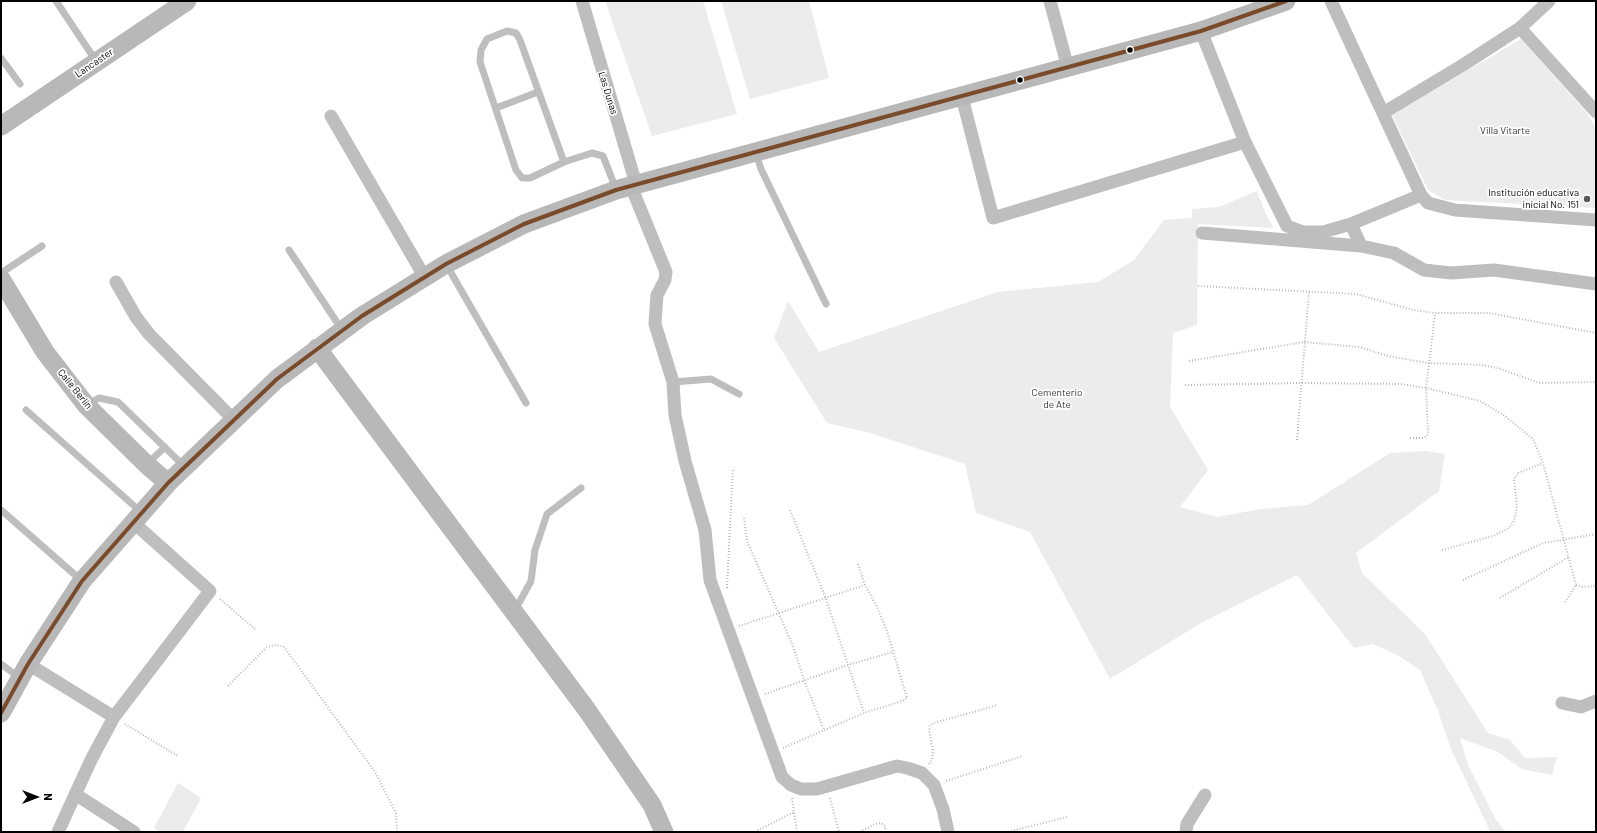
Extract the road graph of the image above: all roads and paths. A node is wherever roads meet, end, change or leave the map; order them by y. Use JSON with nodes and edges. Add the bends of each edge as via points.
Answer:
{"nodes":[{"id":1,"x":56,"y":1,"type":"edge"},
{"id":2,"x":582,"y":1,"type":"edge"},
{"id":3,"x":1050,"y":1,"type":"edge"},
{"id":4,"x":1286,"y":1,"type":"edge"},
{"id":5,"x":1331,"y":1,"type":"edge"},
{"id":6,"x":1549,"y":1,"type":"edge"},
{"id":7,"x":184,"y":2,"type":"edge"},
{"id":8,"x":1520,"y":28,"type":"junction"},
{"id":9,"x":1201,"y":31,"type":"junction"},
{"id":10,"x":1,"y":58,"type":"edge"},
{"id":11,"x":97,"y":61,"type":"junction"},
{"id":12,"x":1068,"y":68,"type":"junction"},
{"id":13,"x":20,"y":84,"type":"dead end"},
{"id":14,"x":538,"y":92,"type":"junction"},
{"id":15,"x":962,"y":97,"type":"junction"},
{"id":16,"x":496,"y":108,"type":"junction"},
{"id":17,"x":1596,"y":112,"type":"edge"},
{"id":18,"x":1383,"y":113,"type":"junction"},
{"id":19,"x":331,"y":116,"type":"dead end"},
{"id":20,"x":1,"y":126,"type":"edge"},
{"id":21,"x":1245,"y":142,"type":"junction"},
{"id":22,"x":756,"y":150,"type":"junction"},
{"id":23,"x":564,"y":162,"type":"junction"},
{"id":24,"x":628,"y":187,"type":"junction"},
{"id":25,"x":1421,"y":195,"type":"junction"},
{"id":26,"x":1596,"y":220,"type":"edge"},
{"id":27,"x":1351,"y":224,"type":"junction"},
{"id":28,"x":1202,"y":233,"type":"dead end"},
{"id":29,"x":42,"y":246,"type":"dead end"},
{"id":30,"x":1361,"y":246,"type":"junction"},
{"id":31,"x":289,"y":250,"type":"dead end"},
{"id":32,"x":446,"y":264,"type":"junction"},
{"id":33,"x":1,"y":273,"type":"edge"},
{"id":34,"x":424,"y":276,"type":"junction"},
{"id":35,"x":1,"y":280,"type":"edge"},
{"id":36,"x":116,"y":282,"type":"dead end"},
{"id":37,"x":1596,"y":284,"type":"edge"},
{"id":38,"x":1198,"y":286,"type":"dead end"},
{"id":39,"x":1309,"y":291,"type":"junction"},
{"id":40,"x":826,"y":304,"type":"dead end"},
{"id":41,"x":1435,"y":313,"type":"junction"},
{"id":42,"x":342,"y":330,"type":"junction"},
{"id":43,"x":1596,"y":334,"type":"edge"},
{"id":44,"x":1304,"y":342,"type":"junction"},
{"id":45,"x":317,"y":348,"type":"junction"},
{"id":46,"x":1188,"y":361,"type":"dead end"},
{"id":47,"x":1428,"y":363,"type":"junction"},
{"id":48,"x":673,"y":382,"type":"junction"},
{"id":49,"x":1596,"y":382,"type":"edge"},
{"id":50,"x":1301,"y":383,"type":"junction"},
{"id":51,"x":1185,"y":385,"type":"dead end"},
{"id":52,"x":1426,"y":388,"type":"junction"},
{"id":53,"x":739,"y":394,"type":"dead end"},
{"id":54,"x":526,"y":403,"type":"dead end"},
{"id":55,"x":86,"y":405,"type":"junction"},
{"id":56,"x":26,"y":410,"type":"dead end"},
{"id":57,"x":233,"y":419,"type":"junction"},
{"id":58,"x":1410,"y":438,"type":"dead end"},
{"id":59,"x":1297,"y":440,"type":"dead end"},
{"id":60,"x":165,"y":448,"type":"junction"},
{"id":61,"x":1543,"y":463,"type":"junction"},
{"id":62,"x":146,"y":464,"type":"junction"},
{"id":63,"x":185,"y":466,"type":"junction"},
{"id":64,"x":734,"y":468,"type":"dead end"},
{"id":65,"x":168,"y":483,"type":"junction"},
{"id":66,"x":581,"y":488,"type":"dead end"},
{"id":67,"x":1,"y":510,"type":"edge"},
{"id":68,"x":790,"y":510,"type":"dead end"},
{"id":69,"x":138,"y":518,"type":"junction"},
{"id":70,"x":744,"y":518,"type":"dead end"},
{"id":71,"x":1596,"y":534,"type":"edge"},
{"id":72,"x":1563,"y":539,"type":"junction"},
{"id":73,"x":1442,"y":550,"type":"dead end"},
{"id":74,"x":1569,"y":557,"type":"junction"},
{"id":75,"x":858,"y":564,"type":"dead end"},
{"id":76,"x":1463,"y":580,"type":"dead end"},
{"id":77,"x":82,"y":581,"type":"junction"},
{"id":78,"x":865,"y":585,"type":"junction"},
{"id":79,"x":1576,"y":585,"type":"junction"},
{"id":80,"x":1596,"y":586,"type":"edge"},
{"id":81,"x":210,"y":591,"type":"junction"},
{"id":82,"x":1500,"y":598,"type":"dead end"},
{"id":83,"x":826,"y":599,"type":"junction"},
{"id":84,"x":1565,"y":602,"type":"dead end"},
{"id":85,"x":512,"y":610,"type":"junction"},
{"id":86,"x":723,"y":613,"type":"junction"},
{"id":87,"x":779,"y":613,"type":"junction"},
{"id":88,"x":255,"y":629,"type":"dead end"},
{"id":89,"x":729,"y":629,"type":"junction"},
{"id":90,"x":893,"y":652,"type":"junction"},
{"id":91,"x":1,"y":664,"type":"edge"},
{"id":92,"x":848,"y":665,"type":"junction"},
{"id":93,"x":24,"y":671,"type":"junction"},
{"id":94,"x":804,"y":680,"type":"junction"},
{"id":95,"x":228,"y":686,"type":"dead end"},
{"id":96,"x":755,"y":698,"type":"junction"},
{"id":97,"x":1596,"y":701,"type":"edge"},
{"id":98,"x":1562,"y":703,"type":"dead end"},
{"id":99,"x":998,"y":705,"type":"dead end"},
{"id":100,"x":1,"y":713,"type":"edge"},
{"id":101,"x":864,"y":713,"type":"junction"},
{"id":102,"x":114,"y":717,"type":"junction"},
{"id":103,"x":824,"y":730,"type":"junction"},
{"id":104,"x":774,"y":752,"type":"junction"},
{"id":105,"x":178,"y":756,"type":"dead end"},
{"id":106,"x":1023,"y":756,"type":"dead end"},
{"id":107,"x":922,"y":774,"type":"junction"},
{"id":108,"x":791,"y":785,"type":"junction"},
{"id":109,"x":934,"y":786,"type":"junction"},
{"id":110,"x":827,"y":787,"type":"junction"},
{"id":111,"x":75,"y":794,"type":"junction"},
{"id":112,"x":1205,"y":795,"type":"dead end"},
{"id":113,"x":794,"y":812,"type":"junction"},
{"id":114,"x":1066,"y":817,"type":"dead end"},
{"id":115,"x":58,"y":832,"type":"edge"},
{"id":116,"x":134,"y":832,"type":"edge"},
{"id":117,"x":397,"y":832,"type":"edge"},
{"id":118,"x":664,"y":832,"type":"edge"},
{"id":119,"x":755,"y":832,"type":"edge"},
{"id":120,"x":797,"y":832,"type":"edge"},
{"id":121,"x":839,"y":832,"type":"edge"},
{"id":122,"x":860,"y":832,"type":"edge"},
{"id":123,"x":886,"y":832,"type":"edge"},
{"id":124,"x":948,"y":832,"type":"edge"},
{"id":125,"x":1008,"y":832,"type":"edge"},
{"id":126,"x":1186,"y":832,"type":"edge"}],
"edges":[{"from":1,"to":11,"type":"lane"},
{"from":2,"to":24,"type":"street","name":"Las Dunas"},
{"from":3,"to":12,"type":"street"},
{"from":4,"to":9,"type":"street"},
{"from":5,"to":18,"type":"street"},
{"from":6,"to":8,"type":"street"},
{"from":7,"to":11,"type":"street","name":"Lancaster"},
{"from":8,"to":17,"type":"street"},
{"from":8,"to":18,"type":"street"},
{"from":9,"to":12,"type":"street"},
{"from":9,"to":21,"type":"street"},
{"from":10,"to":13,"type":"lane"},
{"from":11,"to":20,"type":"street","name":"Lancaster"},
{"from":12,"to":15,"type":"street"},
{"from":14,"to":16,"type":"lane"},
{"from":14,"to":16,"type":"lane","via":[[520,40],[516,33],[507,31],[487,39],[481,50],[480,62]]},
{"from":14,"to":23,"type":"lane"},
{"from":15,"to":21,"type":"street","via":[[993,218]]},
{"from":15,"to":22,"type":"street"},
{"from":16,"to":23,"type":"lane","via":[[516,170],[522,178],[530,178]]},
{"from":18,"to":25,"type":"street"},
{"from":19,"to":34,"type":"street"},
{"from":21,"to":27,"type":"street","via":[[1287,226],[1303,232],[1323,232]]},
{"from":22,"to":24,"type":"street"},
{"from":22,"to":40,"type":"lane","via":[[761,169]]},
{"from":23,"to":24,"type":"lane","via":[[592,153],[602,156]]},
{"from":24,"to":32,"type":"street","via":[[524,224]]},
{"from":24,"to":48,"type":"street","name":"Las Dunas","via":[[666,272],[657,295],[655,324]]},
{"from":25,"to":26,"type":"street","via":[[1428,203],[1455,210]]},
{"from":25,"to":27,"type":"street"},
{"from":27,"to":30,"type":"street"},
{"from":28,"to":30,"type":"street"},
{"from":29,"to":33,"type":"lane"},
{"from":30,"to":37,"type":"street","via":[[1394,253],[1424,270],[1451,273],[1494,270]]},
{"from":31,"to":42,"type":"lane"},
{"from":32,"to":34,"type":"street"},
{"from":32,"to":54,"type":"lane"},
{"from":34,"to":42,"type":"street"},
{"from":35,"to":55,"type":"street","name":"Calle Berlín","via":[[45,352]]},
{"from":36,"to":57,"type":"street","via":[[149,334]]},
{"from":38,"to":39,"type":"path"},
{"from":39,"to":41,"type":"path","via":[[1356,294],[1413,310]]},
{"from":39,"to":44,"type":"path"},
{"from":41,"to":43,"type":"path","via":[[1489,313]]},
{"from":41,"to":47,"type":"path"},
{"from":42,"to":45,"type":"street"},
{"from":44,"to":46,"type":"path"},
{"from":44,"to":47,"type":"path","via":[[1360,347],[1388,356]]},
{"from":44,"to":50,"type":"path"},
{"from":45,"to":57,"type":"street","via":[[277,379]]},
{"from":45,"to":85,"type":"street"},
{"from":47,"to":49,"type":"path","via":[[1483,365],[1539,383]]},
{"from":47,"to":52,"type":"path"},
{"from":48,"to":53,"type":"lane","via":[[710,379]]},
{"from":48,"to":86,"type":"street","name":"Las Dunas","via":[[675,415],[685,462],[705,530],[710,580]]},
{"from":50,"to":51,"type":"path"},
{"from":50,"to":52,"type":"path","via":[[1401,384]]},
{"from":50,"to":59,"type":"path"},
{"from":52,"to":58,"type":"path","via":[[1427,436]]},
{"from":52,"to":61,"type":"path","via":[[1480,401],[1505,416],[1533,439]]},
{"from":55,"to":60,"type":"lane","via":[[99,398],[118,402]]},
{"from":55,"to":62,"type":"street","name":"Calle Berlín"},
{"from":56,"to":69,"type":"lane"},
{"from":57,"to":63,"type":"street"},
{"from":60,"to":62,"type":"lane"},
{"from":60,"to":63,"type":"lane"},
{"from":61,"to":72,"type":"path"},
{"from":61,"to":73,"type":"path","via":[[1518,474],[1514,479],[1517,506],[1514,521],[1509,528],[1493,536]]},
{"from":62,"to":65,"type":"street","name":"Calle Berlín"},
{"from":63,"to":65,"type":"street"},
{"from":64,"to":86,"type":"path","via":[[727,596]]},
{"from":65,"to":69,"type":"street"},
{"from":66,"to":85,"type":"lane","via":[[547,514],[535,550],[531,581],[519,603]]},
{"from":67,"to":77,"type":"lane"},
{"from":68,"to":83,"type":"path"},
{"from":69,"to":77,"type":"street"},
{"from":69,"to":81,"type":"street"},
{"from":70,"to":87,"type":"path","via":[[747,541]]},
{"from":71,"to":72,"type":"path"},
{"from":72,"to":74,"type":"path"},
{"from":72,"to":76,"type":"path","via":[[1543,542]]},
{"from":74,"to":79,"type":"path"},
{"from":74,"to":82,"type":"path"},
{"from":75,"to":78,"type":"path"},
{"from":77,"to":93,"type":"street"},
{"from":78,"to":83,"type":"path"},
{"from":78,"to":90,"type":"path","via":[[880,613]]},
{"from":79,"to":80,"type":"path"},
{"from":79,"to":84,"type":"path"},
{"from":81,"to":88,"type":"path"},
{"from":81,"to":102,"type":"street"},
{"from":83,"to":87,"type":"path"},
{"from":83,"to":92,"type":"path"},
{"from":85,"to":118,"type":"street","via":[[588,710],[652,805]]},
{"from":86,"to":89,"type":"street","name":"Las Dunas"},
{"from":87,"to":89,"type":"path"},
{"from":87,"to":94,"type":"path"},
{"from":89,"to":96,"type":"street","name":"Las Dunas"},
{"from":90,"to":92,"type":"path"},
{"from":90,"to":101,"type":"path","via":[[907,698]]},
{"from":91,"to":93,"type":"lane"},
{"from":92,"to":94,"type":"path"},
{"from":92,"to":101,"type":"path"},
{"from":93,"to":100,"type":"street"},
{"from":93,"to":102,"type":"street"},
{"from":94,"to":96,"type":"path"},
{"from":94,"to":103,"type":"path"},
{"from":95,"to":117,"type":"path","via":[[267,647],[284,647],[375,772],[396,813]]},
{"from":96,"to":104,"type":"street","name":"Las Dunas"},
{"from":97,"to":98,"type":"street","via":[[1581,707]]},
{"from":99,"to":107,"type":"path","via":[[930,726],[932,760]]},
{"from":101,"to":103,"type":"path"},
{"from":102,"to":105,"type":"path"},
{"from":102,"to":111,"type":"street"},
{"from":103,"to":104,"type":"path"},
{"from":104,"to":108,"type":"street","name":"Las Dunas","via":[[782,777]]},
{"from":106,"to":109,"type":"path"},
{"from":107,"to":109,"type":"street"},
{"from":107,"to":110,"type":"street","via":[[897,766]]},
{"from":108,"to":110,"type":"street","via":[[801,789],[817,790]]},
{"from":108,"to":113,"type":"path"},
{"from":109,"to":124,"type":"street"},
{"from":110,"to":121,"type":"path"},
{"from":111,"to":115,"type":"street"},
{"from":111,"to":116,"type":"street"},
{"from":112,"to":126,"type":"street","via":[[1187,824]]},
{"from":113,"to":119,"type":"path"},
{"from":113,"to":120,"type":"path"},
{"from":114,"to":125,"type":"path"},
{"from":122,"to":123,"type":"path","via":[[881,823],[885,826]]}]}
